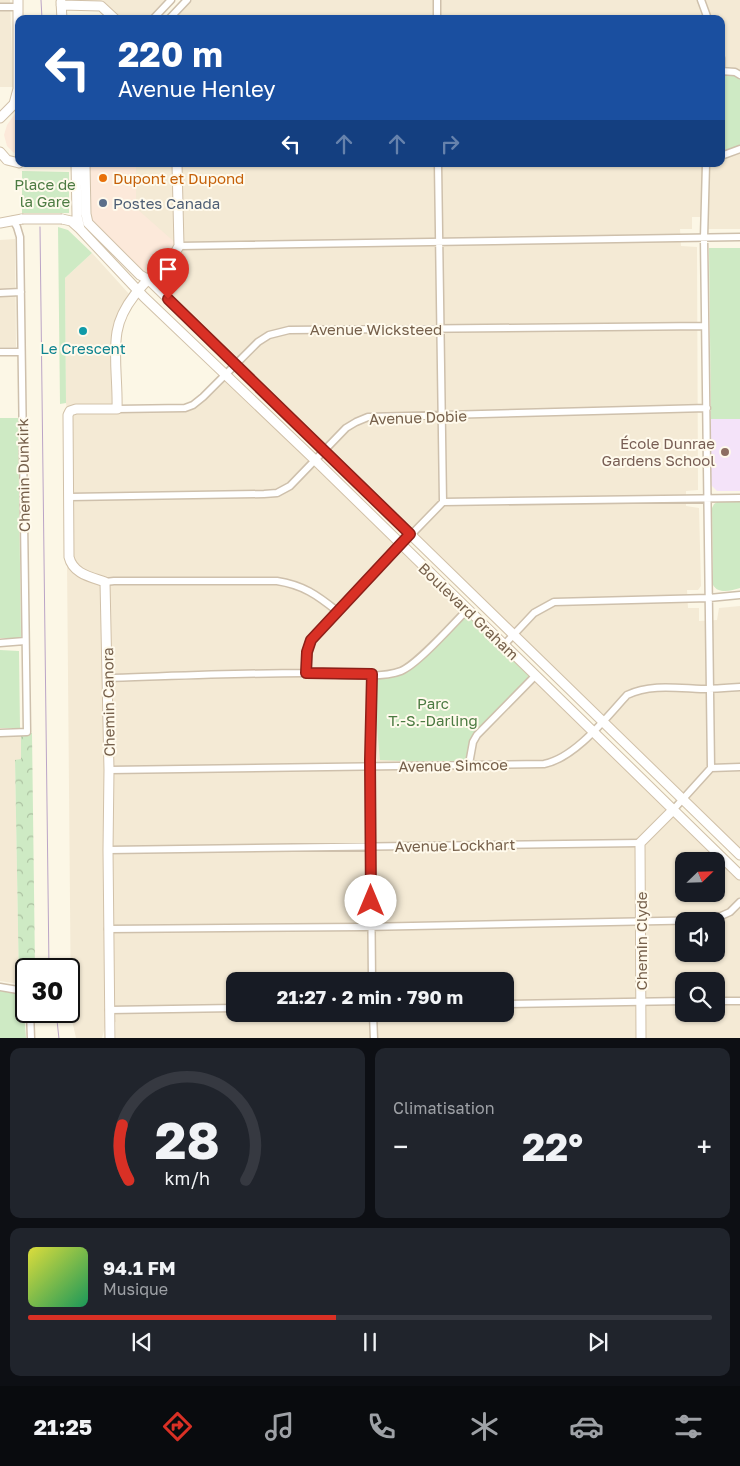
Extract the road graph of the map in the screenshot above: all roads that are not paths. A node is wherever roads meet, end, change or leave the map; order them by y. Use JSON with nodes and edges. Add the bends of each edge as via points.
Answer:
{"nodes":[{"id":1,"x":171,"y":0,"type":"edge"},
{"id":2,"x":187,"y":0,"type":"edge"},
{"id":3,"x":437,"y":0,"type":"edge"},
{"id":4,"x":701,"y":0,"type":"edge"},
{"id":5,"x":61,"y":3,"type":"edge"},
{"id":6,"x":18,"y":4,"type":"edge"},
{"id":7,"x":0,"y":7,"type":"edge"},
{"id":8,"x":111,"y":15,"type":"edge"},
{"id":9,"x":157,"y":15,"type":"edge"},
{"id":10,"x":173,"y":15,"type":"edge"},
{"id":11,"x":437,"y":15,"type":"edge"},
{"id":12,"x":707,"y":15,"type":"edge"},
{"id":13,"x":725,"y":72,"type":"edge"},
{"id":14,"x":740,"y":75,"type":"edge"},
{"id":15,"x":15,"y":100,"type":"edge"},
{"id":16,"x":0,"y":118,"type":"edge"},
{"id":17,"x":740,"y":149,"type":"edge"},
{"id":18,"x":0,"y":152,"type":"edge"},
{"id":19,"x":725,"y":155,"type":"edge"},
{"id":20,"x":15,"y":162,"type":"edge"},
{"id":21,"x":76,"y":167,"type":"edge"},
{"id":22,"x":85,"y":167,"type":"edge"},
{"id":23,"x":177,"y":167,"type":"edge"},
{"id":24,"x":438,"y":167,"type":"edge"},
{"id":25,"x":706,"y":167,"type":"edge"},
{"id":26,"x":81,"y":215,"type":"junction"},
{"id":27,"x":17,"y":219,"type":"junction"},
{"id":28,"x":62,"y":219,"type":"junction"},
{"id":29,"x":0,"y":223,"type":"edge"},
{"id":30,"x":80,"y":229,"type":"junction"},
{"id":31,"x":740,"y":237,"type":"edge"},
{"id":32,"x":704,"y":238,"type":"junction"},
{"id":33,"x":439,"y":242,"type":"junction"},
{"id":34,"x":179,"y":246,"type":"junction"},
{"id":35,"x":149,"y":280,"type":"junction"},
{"id":36,"x":139,"y":290,"type":"junction"},
{"id":37,"x":21,"y":292,"type":"junction"},
{"id":38,"x":0,"y":293,"type":"edge"},
{"id":39,"x":705,"y":326,"type":"junction"},
{"id":40,"x":441,"y":329,"type":"junction"},
{"id":41,"x":0,"y":352,"type":"edge"},
{"id":42,"x":21,"y":352,"type":"junction"},
{"id":43,"x":235,"y":366,"type":"junction"},
{"id":44,"x":226,"y":374,"type":"junction"},
{"id":45,"x":706,"y":408,"type":"junction"},
{"id":46,"x":117,"y":409,"type":"junction"},
{"id":47,"x":442,"y":416,"type":"junction"},
{"id":48,"x":324,"y":451,"type":"junction"},
{"id":49,"x":315,"y":460,"type":"junction"},
{"id":50,"x":69,"y":497,"type":"junction"},
{"id":51,"x":708,"y":498,"type":"junction"},
{"id":52,"x":740,"y":498,"type":"edge"},
{"id":53,"x":443,"y":502,"type":"junction"},
{"id":54,"x":410,"y":534,"type":"junction"},
{"id":55,"x":400,"y":545,"type":"junction"},
{"id":56,"x":106,"y":582,"type":"junction"},
{"id":57,"x":740,"y":595,"type":"edge"},
{"id":58,"x":709,"y":598,"type":"junction"},
{"id":59,"x":468,"y":609,"type":"junction"},
{"id":60,"x":337,"y":611,"type":"junction"},
{"id":61,"x":513,"y":635,"type":"junction"},
{"id":62,"x":25,"y":641,"type":"junction"},
{"id":63,"x":0,"y":643,"type":"edge"},
{"id":64,"x":504,"y":645,"type":"junction"},
{"id":65,"x":306,"y":673,"type":"junction"},
{"id":66,"x":372,"y":674,"type":"junction"},
{"id":67,"x":535,"y":676,"type":"junction"},
{"id":68,"x":108,"y":678,"type":"junction"},
{"id":69,"x":740,"y":687,"type":"edge"},
{"id":70,"x":711,"y":689,"type":"junction"},
{"id":71,"x":603,"y":721,"type":"junction"},
{"id":72,"x":592,"y":732,"type":"junction"},
{"id":73,"x":0,"y":733,"type":"edge"},
{"id":74,"x":469,"y":764,"type":"junction"},
{"id":75,"x":370,"y":766,"type":"junction"},
{"id":76,"x":740,"y":767,"type":"edge"},
{"id":77,"x":711,"y":768,"type":"junction"},
{"id":78,"x":109,"y":770,"type":"junction"},
{"id":79,"x":683,"y":799,"type":"junction"},
{"id":80,"x":673,"y":810,"type":"junction"},
{"id":81,"x":640,"y":843,"type":"junction"},
{"id":82,"x":371,"y":846,"type":"junction"},
{"id":83,"x":108,"y":850,"type":"junction"},
{"id":84,"x":740,"y":855,"type":"edge"},
{"id":85,"x":740,"y":875,"type":"edge"},
{"id":86,"x":740,"y":902,"type":"edge"},
{"id":87,"x":641,"y":922,"type":"junction"},
{"id":88,"x":372,"y":926,"type":"junction"},
{"id":89,"x":108,"y":929,"type":"junction"},
{"id":90,"x":372,"y":972,"type":"edge"},
{"id":91,"x":0,"y":987,"type":"edge"},
{"id":92,"x":15,"y":990,"type":"edge"},
{"id":93,"x":675,"y":1001,"type":"edge"},
{"id":94,"x":725,"y":1001,"type":"edge"},
{"id":95,"x":740,"y":1001,"type":"edge"},
{"id":96,"x":641,"y":1002,"type":"junction"},
{"id":97,"x":514,"y":1004,"type":"edge"},
{"id":98,"x":226,"y":1008,"type":"edge"},
{"id":99,"x":109,"y":1010,"type":"junction"},
{"id":100,"x":109,"y":1021,"type":"junction"},
{"id":101,"x":373,"y":1022,"type":"edge"},
{"id":102,"x":30,"y":1023,"type":"edge"},
{"id":103,"x":31,"y":1038,"type":"edge"},
{"id":104,"x":106,"y":1038,"type":"edge"},
{"id":105,"x":110,"y":1038,"type":"edge"},
{"id":106,"x":374,"y":1038,"type":"edge"},
{"id":107,"x":641,"y":1038,"type":"edge"}],
"edges":[{"from":1,"to":9,"type":"street"},
{"from":2,"to":10,"type":"street"},
{"from":3,"to":11,"type":"street"},
{"from":4,"to":12,"type":"street"},
{"from":5,"to":8,"type":"street","via":[[101,6]]},
{"from":6,"to":7,"type":"street"},
{"from":13,"to":14,"type":"street"},
{"from":15,"to":16,"type":"street"},
{"from":17,"to":19,"type":"street"},
{"from":18,"to":20,"type":"street","via":[[7,160]]},
{"from":21,"to":26,"type":"street"},
{"from":22,"to":26,"type":"street"},
{"from":23,"to":34,"type":"street"},
{"from":24,"to":33,"type":"street"},
{"from":25,"to":32,"type":"street"},
{"from":26,"to":28,"type":"street"},
{"from":26,"to":30,"type":"street"},
{"from":26,"to":35,"type":"street","name":"Boulevard Graham","via":[[140,275]]},
{"from":27,"to":28,"type":"street","bridge":true},
{"from":27,"to":29,"type":"street"},
{"from":27,"to":37,"type":"street","name":"Chemin Dunkirk"},
{"from":28,"to":30,"type":"street","via":[[71,221]]},
{"from":30,"to":36,"type":"street","name":"Boulevard Graham"},
{"from":31,"to":32,"type":"street"},
{"from":32,"to":33,"type":"street"},
{"from":32,"to":39,"type":"street"},
{"from":33,"to":34,"type":"street"},
{"from":33,"to":40,"type":"street"},
{"from":34,"to":35,"type":"street"},
{"from":35,"to":36,"type":"street"},
{"from":35,"to":43,"type":"street","name":"Boulevard Graham"},
{"from":36,"to":44,"type":"street","name":"Boulevard Graham"},
{"from":36,"to":46,"type":"street","via":[[123,312],[117,332]]},
{"from":37,"to":38,"type":"street"},
{"from":37,"to":42,"type":"street","name":"Chemin Dunkirk"},
{"from":39,"to":40,"type":"street","name":"Avenue Wicksteed"},
{"from":39,"to":45,"type":"street"},
{"from":40,"to":43,"type":"street","name":"Avenue Wicksteed","via":[[277,332],[258,342]]},
{"from":40,"to":47,"type":"street"},
{"from":41,"to":42,"type":"street"},
{"from":42,"to":62,"type":"street","name":"Chemin Dunkirk"},
{"from":43,"to":44,"type":"street","name":"Avenue Wicksteed"},
{"from":43,"to":48,"type":"street","name":"Boulevard Graham"},
{"from":44,"to":46,"type":"street","name":"Avenue Wicksteed","via":[[201,400],[185,408]]},
{"from":44,"to":49,"type":"street","name":"Boulevard Graham"},
{"from":45,"to":47,"type":"street","name":"Avenue Dobie"},
{"from":45,"to":51,"type":"street"},
{"from":46,"to":50,"type":"street","name":"Avenue Wicksteed","via":[[70,411]]},
{"from":47,"to":48,"type":"street","name":"Avenue Dobie","via":[[368,417],[346,428]]},
{"from":47,"to":53,"type":"street"},
{"from":48,"to":49,"type":"street","name":"Avenue Dobie"},
{"from":48,"to":54,"type":"street","name":"Boulevard Graham"},
{"from":49,"to":50,"type":"street","name":"Avenue Dobie","via":[[290,486],[270,494]]},
{"from":49,"to":55,"type":"street","name":"Boulevard Graham"},
{"from":50,"to":56,"type":"street","via":[[70,562],[78,571]]},
{"from":51,"to":52,"type":"street"},
{"from":51,"to":53,"type":"street"},
{"from":51,"to":58,"type":"street"},
{"from":53,"to":54,"type":"street"},
{"from":54,"to":55,"type":"street"},
{"from":54,"to":61,"type":"street","name":"Boulevard Graham"},
{"from":55,"to":59,"type":"street","name":"Boulevard Graham"},
{"from":55,"to":60,"type":"street"},
{"from":56,"to":60,"type":"street","via":[[277,581],[315,594]]},
{"from":56,"to":68,"type":"street","name":"Chemin Canora"},
{"from":57,"to":58,"type":"street"},
{"from":58,"to":61,"type":"street","via":[[554,602],[534,613]]},
{"from":58,"to":70,"type":"street"},
{"from":59,"to":64,"type":"street","name":"Boulevard Graham"},
{"from":59,"to":66,"type":"street","via":[[411,665],[395,673]]},
{"from":60,"to":65,"type":"street","via":[[311,640]]},
{"from":61,"to":64,"type":"street"},
{"from":61,"to":71,"type":"street","name":"Boulevard Graham"},
{"from":62,"to":63,"type":"street"},
{"from":62,"to":73,"type":"street","name":"Chemin Dunkirk","via":[[26,732]]},
{"from":64,"to":67,"type":"street","name":"Boulevard Graham"},
{"from":65,"to":66,"type":"street"},
{"from":65,"to":68,"type":"street"},
{"from":66,"to":75,"type":"street"},
{"from":67,"to":72,"type":"street","name":"Boulevard Graham"},
{"from":67,"to":74,"type":"street","via":[[477,734]]},
{"from":68,"to":78,"type":"street","name":"Chemin Canora"},
{"from":69,"to":70,"type":"street","name":"Avenue Simcoe"},
{"from":70,"to":71,"type":"street","name":"Avenue Simcoe","via":[[648,688],[636,691]]},
{"from":70,"to":77,"type":"street"},
{"from":71,"to":72,"type":"street","name":"Avenue Simcoe"},
{"from":71,"to":79,"type":"street","name":"Boulevard Graham"},
{"from":72,"to":74,"type":"street","name":"Avenue Simcoe","via":[[573,751],[553,762]]},
{"from":72,"to":80,"type":"street","name":"Boulevard Graham"},
{"from":74,"to":75,"type":"street","name":"Avenue Simcoe"},
{"from":75,"to":78,"type":"street","name":"Avenue Simcoe"},
{"from":75,"to":82,"type":"street"},
{"from":76,"to":77,"type":"street"},
{"from":77,"to":79,"type":"street"},
{"from":78,"to":83,"type":"street","name":"Chemin Canora"},
{"from":79,"to":80,"type":"street"},
{"from":79,"to":84,"type":"street","name":"Boulevard Graham"},
{"from":80,"to":81,"type":"street"},
{"from":80,"to":85,"type":"street","name":"Boulevard Graham"},
{"from":81,"to":82,"type":"street","name":"Avenue Lockhart"},
{"from":81,"to":87,"type":"street","name":"Chemin Clyde"},
{"from":82,"to":83,"type":"street","name":"Avenue Lockhart"},
{"from":82,"to":88,"type":"street"},
{"from":83,"to":89,"type":"street","name":"Chemin Canora"},
{"from":86,"to":87,"type":"street","via":[[730,912],[712,920]]},
{"from":87,"to":88,"type":"street"},
{"from":87,"to":96,"type":"street","name":"Chemin Clyde"},
{"from":88,"to":89,"type":"street"},
{"from":88,"to":90,"type":"street"},
{"from":89,"to":99,"type":"street","name":"Chemin Canora"},
{"from":91,"to":92,"type":"street"},
{"from":93,"to":96,"type":"street"},
{"from":94,"to":95,"type":"street"},
{"from":96,"to":97,"type":"street"},
{"from":96,"to":107,"type":"street","name":"Chemin Clyde"},
{"from":98,"to":99,"type":"street"},
{"from":99,"to":100,"type":"street","name":"Chemin Canora"},
{"from":100,"to":104,"type":"street","name":"Chemin Canora"},
{"from":100,"to":105,"type":"street","name":"Chemin Canora"},
{"from":101,"to":106,"type":"street"},
{"from":102,"to":103,"type":"street"}]}
